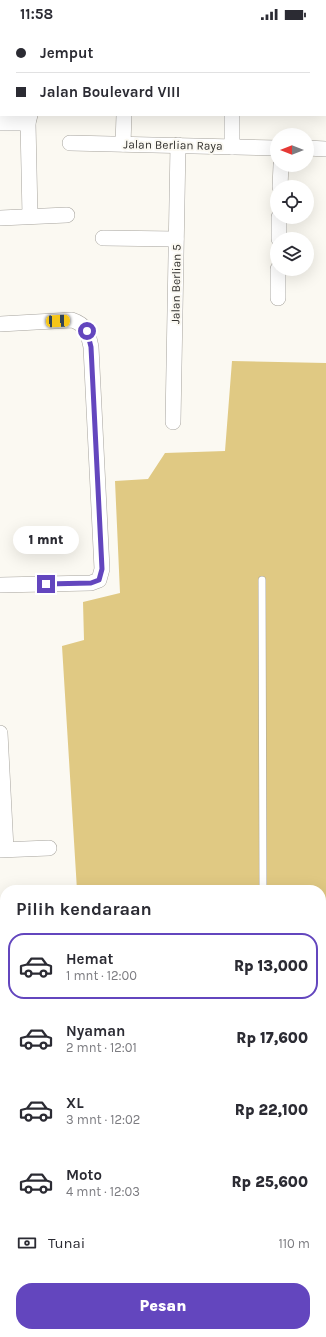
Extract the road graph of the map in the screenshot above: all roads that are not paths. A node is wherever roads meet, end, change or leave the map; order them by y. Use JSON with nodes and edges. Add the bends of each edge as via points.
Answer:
{"nodes":[{"id":1,"x":124,"y":116,"type":"edge"},
{"id":2,"x":232,"y":116,"type":"edge"},
{"id":3,"x":29,"y":119,"type":"edge"},
{"id":4,"x":0,"y":123,"type":"edge"},
{"id":5,"x":70,"y":143,"type":"dead end"},
{"id":6,"x":124,"y":144,"type":"junction"},
{"id":7,"x":178,"y":146,"type":"junction"},
{"id":8,"x":232,"y":147,"type":"junction"},
{"id":9,"x":270,"y":148,"type":"edge"},
{"id":10,"x":314,"y":148,"type":"edge"},
{"id":11,"x":326,"y":148,"type":"edge"},
{"id":12,"x":67,"y":215,"type":"dead end"},
{"id":13,"x":30,"y":216,"type":"junction"},
{"id":14,"x":0,"y":218,"type":"edge"},
{"id":15,"x":103,"y":238,"type":"dead end"},
{"id":16,"x":176,"y":239,"type":"junction"},
{"id":17,"x":278,"y":276,"type":"edge"},
{"id":18,"x":278,"y":298,"type":"dead end"},
{"id":19,"x":0,"y":324,"type":"edge"},
{"id":20,"x":173,"y":422,"type":"dead end"},
{"id":21,"x":262,"y":580,"type":"dead end"},
{"id":22,"x":0,"y":585,"type":"edge"},
{"id":23,"x":0,"y":733,"type":"edge"},
{"id":24,"x":50,"y":848,"type":"dead end"},
{"id":25,"x":3,"y":849,"type":"edge"},
{"id":26,"x":262,"y":885,"type":"edge"}],
"edges":[{"from":1,"to":6,"type":"street"},
{"from":2,"to":8,"type":"street"},
{"from":3,"to":4,"type":"street"},
{"from":3,"to":13,"type":"street"},
{"from":5,"to":6,"type":"street","name":"Jalan Berlian Raya"},
{"from":6,"to":7,"type":"street","name":"Jalan Berlian Raya"},
{"from":7,"to":8,"type":"street","name":"Jalan Berlian Raya"},
{"from":7,"to":16,"type":"street","name":"Jalan Berlian 5"},
{"from":8,"to":9,"type":"street","name":"Jalan Berlian Raya"},
{"from":10,"to":11,"type":"street"},
{"from":12,"to":13,"type":"street"},
{"from":13,"to":14,"type":"street"},
{"from":15,"to":16,"type":"street"},
{"from":16,"to":20,"type":"street","name":"Jalan Berlian 5"},
{"from":17,"to":18,"type":"street"},
{"from":19,"to":22,"type":"street","via":[[72,320],[80,323],[87,331],[91,347],[102,569],[99,580],[91,583]]},
{"from":21,"to":26,"type":"lane"},
{"from":23,"to":25,"type":"street"},
{"from":24,"to":25,"type":"street"}]}
